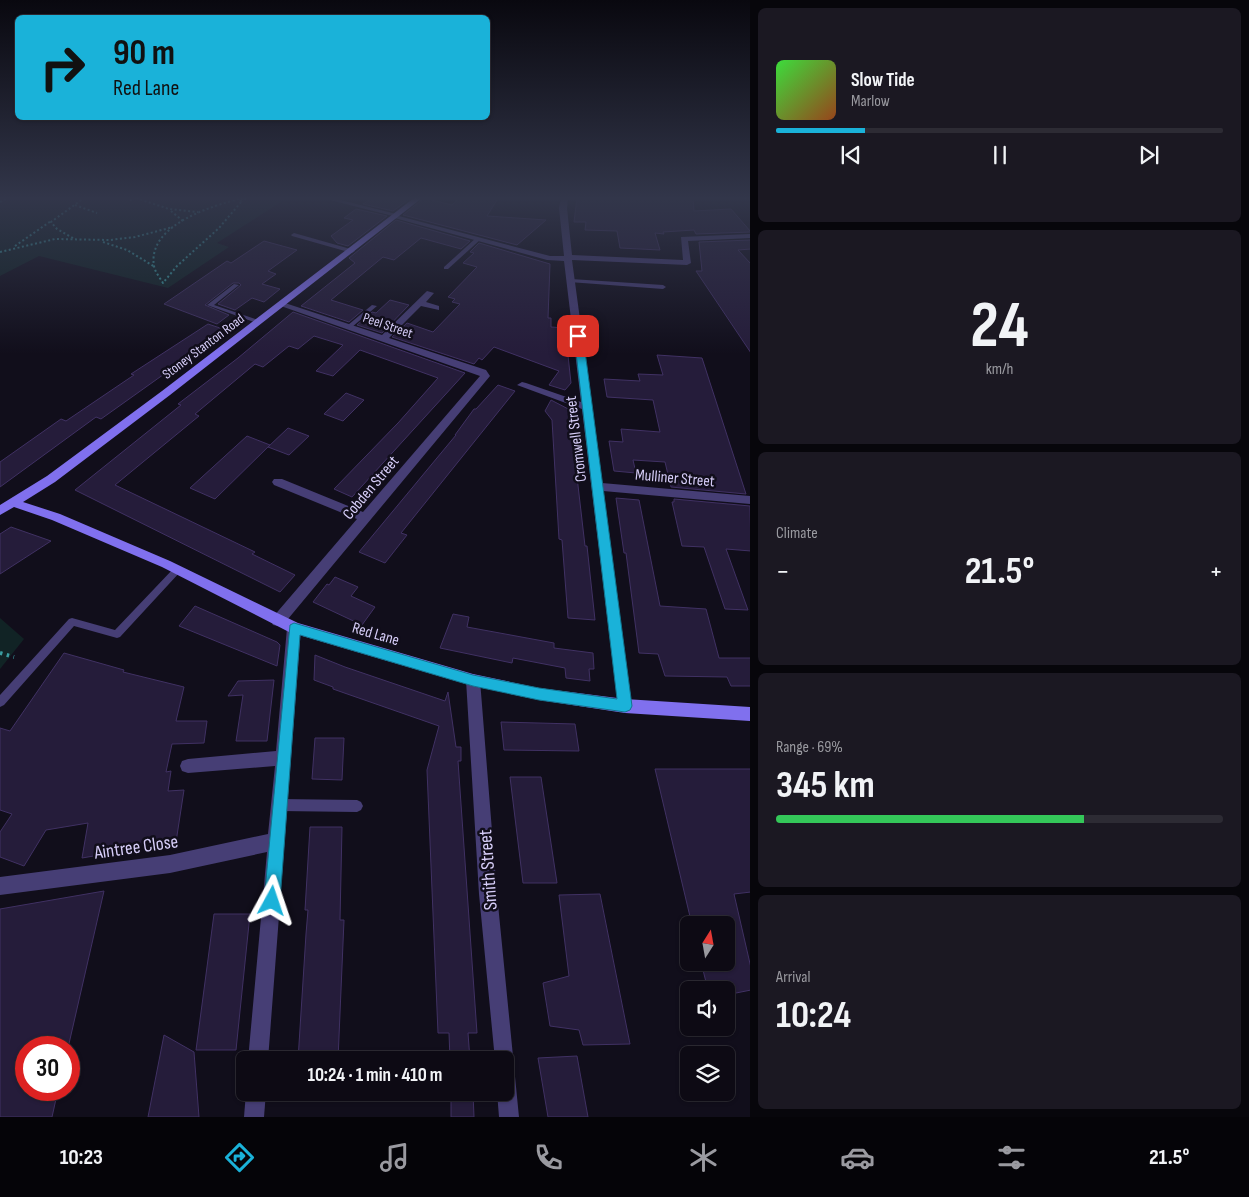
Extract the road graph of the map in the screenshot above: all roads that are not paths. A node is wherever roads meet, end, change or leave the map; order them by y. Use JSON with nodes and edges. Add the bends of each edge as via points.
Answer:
{"nodes":[{"id":1,"x":349,"y":250,"type":"edge"},
{"id":2,"x":466,"y":250,"type":"edge"},
{"id":3,"x":520,"y":250,"type":"edge"},
{"id":4,"x":567,"y":250,"type":"edge"},
{"id":5,"x":685,"y":250,"type":"edge"},
{"id":6,"x":352,"y":251,"type":"joint"},
{"id":7,"x":568,"y":256,"type":"junction"},
{"id":8,"x":446,"y":268,"type":"dead end"},
{"id":9,"x":571,"y":282,"type":"junction"},
{"id":10,"x":236,"y":284,"type":"dead end"},
{"id":11,"x":663,"y":287,"type":"dead end"},
{"id":12,"x":430,"y":293,"type":"dead end"},
{"id":13,"x":420,"y":303,"type":"junction"},
{"id":14,"x":282,"y":305,"type":"junction"},
{"id":15,"x":374,"y":306,"type":"dead end"},
{"id":16,"x":436,"y":308,"type":"dead end"},
{"id":17,"x":259,"y":322,"type":"junction"},
{"id":18,"x":350,"y":326,"type":"junction"},
{"id":19,"x":384,"y":338,"type":"junction"},
{"id":20,"x":484,"y":374,"type":"joint"},
{"id":21,"x":522,"y":385,"type":"dead end"},
{"id":22,"x":588,"y":408,"type":"junction"},
{"id":23,"x":278,"y":482,"type":"dead end"},
{"id":24,"x":596,"y":486,"type":"junction"},
{"id":25,"x":750,"y":500,"type":"edge"},
{"id":26,"x":4,"y":508,"type":"edge"},
{"id":27,"x":365,"y":518,"type":"junction"},
{"id":28,"x":177,"y":570,"type":"junction"},
{"id":29,"x":278,"y":621,"type":"junction"},
{"id":30,"x":294,"y":628,"type":"junction"},
{"id":31,"x":473,"y":680,"type":"junction"},
{"id":32,"x":0,"y":702,"type":"edge"},
{"id":33,"x":625,"y":706,"type":"junction"},
{"id":34,"x":750,"y":714,"type":"edge"},
{"id":35,"x":283,"y":758,"type":"junction"},
{"id":36,"x":188,"y":766,"type":"dead end"},
{"id":37,"x":280,"y":805,"type":"junction"},
{"id":38,"x":357,"y":806,"type":"dead end"},
{"id":39,"x":277,"y":841,"type":"junction"},
{"id":40,"x":0,"y":886,"type":"edge"},
{"id":41,"x":259,"y":1051,"type":"edge"},
{"id":42,"x":503,"y":1051,"type":"edge"},
{"id":43,"x":255,"y":1101,"type":"edge"},
{"id":44,"x":508,"y":1101,"type":"edge"},
{"id":45,"x":254,"y":1117,"type":"edge"},
{"id":46,"x":509,"y":1117,"type":"edge"}],
"edges":[{"from":1,"to":6,"type":"lane"},
{"from":2,"to":8,"type":"lane"},
{"from":3,"to":7,"type":"street","via":[[550,258]]},
{"from":4,"to":7,"type":"street","name":"Cromwell Street"},
{"from":5,"to":7,"type":"street","via":[[687,262]]},
{"from":6,"to":14,"type":"main road","name":"Stoney Stanton Road"},
{"from":7,"to":9,"type":"street","name":"Cromwell Street"},
{"from":9,"to":11,"type":"lane"},
{"from":9,"to":22,"type":"street","name":"Cromwell Street"},
{"from":10,"to":17,"type":"lane","via":[[210,305]]},
{"from":12,"to":13,"type":"street"},
{"from":13,"to":16,"type":"street"},
{"from":13,"to":19,"type":"street"},
{"from":14,"to":17,"type":"main road","name":"Stoney Stanton Road"},
{"from":14,"to":18,"type":"street","name":"Peel Street"},
{"from":15,"to":18,"type":"lane"},
{"from":17,"to":26,"type":"main road","name":"Stoney Stanton Road","via":[[51,479]]},
{"from":18,"to":19,"type":"street","name":"Peel Street"},
{"from":19,"to":20,"type":"street","name":"Peel Street"},
{"from":20,"to":27,"type":"street","name":"Cobden Street"},
{"from":21,"to":22,"type":"street"},
{"from":22,"to":24,"type":"street","name":"Cromwell Street"},
{"from":23,"to":27,"type":"street"},
{"from":24,"to":25,"type":"street","name":"Mulliner Street"},
{"from":24,"to":33,"type":"street","name":"Cromwell Street"},
{"from":26,"to":28,"type":"main road","name":"Red Lane","via":[[56,517]]},
{"from":27,"to":29,"type":"street","name":"Cobden Street"},
{"from":28,"to":29,"type":"main road","name":"Red Lane"},
{"from":28,"to":32,"type":"lane","via":[[117,634],[72,622]]},
{"from":29,"to":30,"type":"main road","name":"Red Lane"},
{"from":30,"to":31,"type":"main road","name":"Red Lane"},
{"from":30,"to":35,"type":"street"},
{"from":31,"to":33,"type":"main road","name":"Red Lane","via":[[539,694]]},
{"from":31,"to":42,"type":"street","name":"Smith Street"},
{"from":33,"to":34,"type":"main road","name":"Red Lane"},
{"from":35,"to":36,"type":"street"},
{"from":35,"to":37,"type":"street"},
{"from":37,"to":38,"type":"lane"},
{"from":37,"to":39,"type":"street"},
{"from":39,"to":40,"type":"street","name":"Aintree Close","via":[[170,864]]},
{"from":39,"to":41,"type":"street"},
{"from":43,"to":45,"type":"street"},
{"from":44,"to":46,"type":"street"}]}
